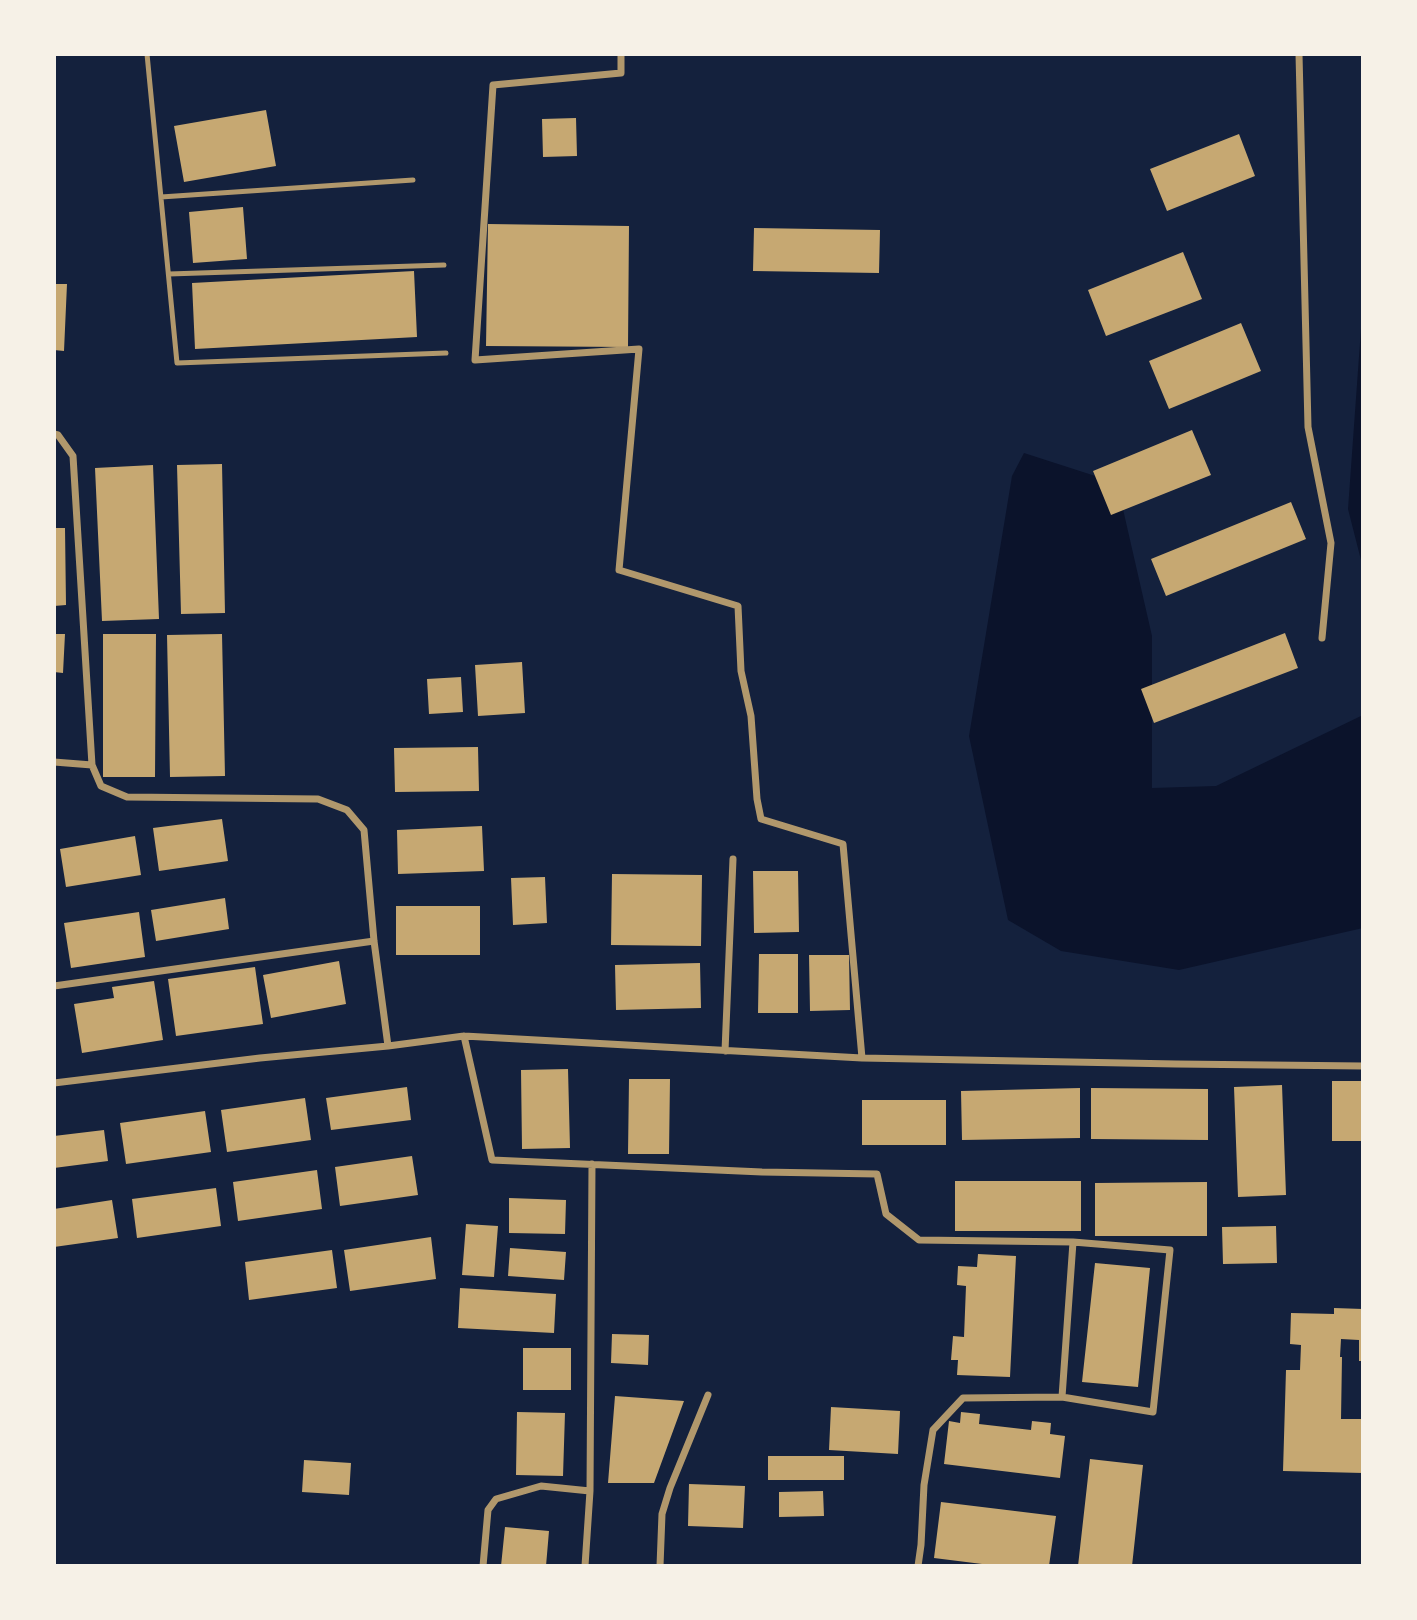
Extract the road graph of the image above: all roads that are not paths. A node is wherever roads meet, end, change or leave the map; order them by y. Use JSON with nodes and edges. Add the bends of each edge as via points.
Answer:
{"nodes":[{"id":1,"x":147,"y":54,"type":"edge"},
{"id":2,"x":621,"y":54,"type":"edge"},
{"id":3,"x":1299,"y":54,"type":"edge"},
{"id":4,"x":412,"y":180,"type":"dead end"},
{"id":5,"x":161,"y":197,"type":"junction"},
{"id":6,"x":444,"y":265,"type":"dead end"},
{"id":7,"x":169,"y":275,"type":"junction"},
{"id":8,"x":446,"y":353,"type":"dead end"},
{"id":9,"x":54,"y":434,"type":"edge"},
{"id":10,"x":1322,"y":638,"type":"dead end"},
{"id":11,"x":54,"y":762,"type":"edge"},
{"id":12,"x":92,"y":765,"type":"junction"},
{"id":13,"x":733,"y":859,"type":"dead end"},
{"id":14,"x":374,"y":941,"type":"junction"},
{"id":15,"x":54,"y":986,"type":"edge"},
{"id":16,"x":464,"y":1036,"type":"junction"},
{"id":17,"x":388,"y":1046,"type":"junction"},
{"id":18,"x":725,"y":1051,"type":"junction"},
{"id":19,"x":862,"y":1058,"type":"junction"},
{"id":20,"x":1363,"y":1066,"type":"edge"},
{"id":21,"x":54,"y":1083,"type":"edge"},
{"id":22,"x":592,"y":1164,"type":"junction"},
{"id":23,"x":1073,"y":1242,"type":"junction"},
{"id":24,"x":708,"y":1395,"type":"dead end"},
{"id":25,"x":1062,"y":1397,"type":"junction"},
{"id":26,"x":590,"y":1491,"type":"junction"},
{"id":27,"x":483,"y":1566,"type":"edge"},
{"id":28,"x":585,"y":1566,"type":"edge"},
{"id":29,"x":660,"y":1566,"type":"edge"},
{"id":30,"x":918,"y":1566,"type":"edge"}],
"edges":[{"from":1,"to":5,"type":"lane"},
{"from":2,"to":19,"type":"street","via":[[621,73],[493,85],[475,359],[639,349],[619,570],[738,606],[741,671],[751,716],[761,819],[843,844]]},
{"from":3,"to":10,"type":"street","via":[[1308,427],[1331,543]]},
{"from":4,"to":5,"type":"lane"},
{"from":5,"to":7,"type":"lane"},
{"from":6,"to":7,"type":"lane"},
{"from":7,"to":8,"type":"lane","via":[[177,363]]},
{"from":9,"to":12,"type":"street","via":[[73,456]]},
{"from":11,"to":12,"type":"street"},
{"from":12,"to":14,"type":"street","via":[[101,786],[127,797],[318,799],[347,810],[364,830]]},
{"from":13,"to":18,"type":"street"},
{"from":14,"to":15,"type":"street"},
{"from":14,"to":17,"type":"street"},
{"from":16,"to":17,"type":"street"},
{"from":16,"to":18,"type":"street"},
{"from":16,"to":22,"type":"street","via":[[492,1160]]},
{"from":17,"to":21,"type":"street"},
{"from":18,"to":19,"type":"street"},
{"from":19,"to":20,"type":"street"},
{"from":22,"to":23,"type":"street","via":[[877,1174],[886,1214],[919,1240]]},
{"from":22,"to":26,"type":"street"},
{"from":23,"to":25,"type":"street"},
{"from":23,"to":25,"type":"street","via":[[1170,1250],[1153,1412]]},
{"from":24,"to":29,"type":"street","via":[[662,1514]]},
{"from":25,"to":30,"type":"street","via":[[963,1398],[933,1430]]},
{"from":26,"to":27,"type":"street","via":[[541,1486],[496,1499],[488,1510]]},
{"from":26,"to":28,"type":"street"}]}
